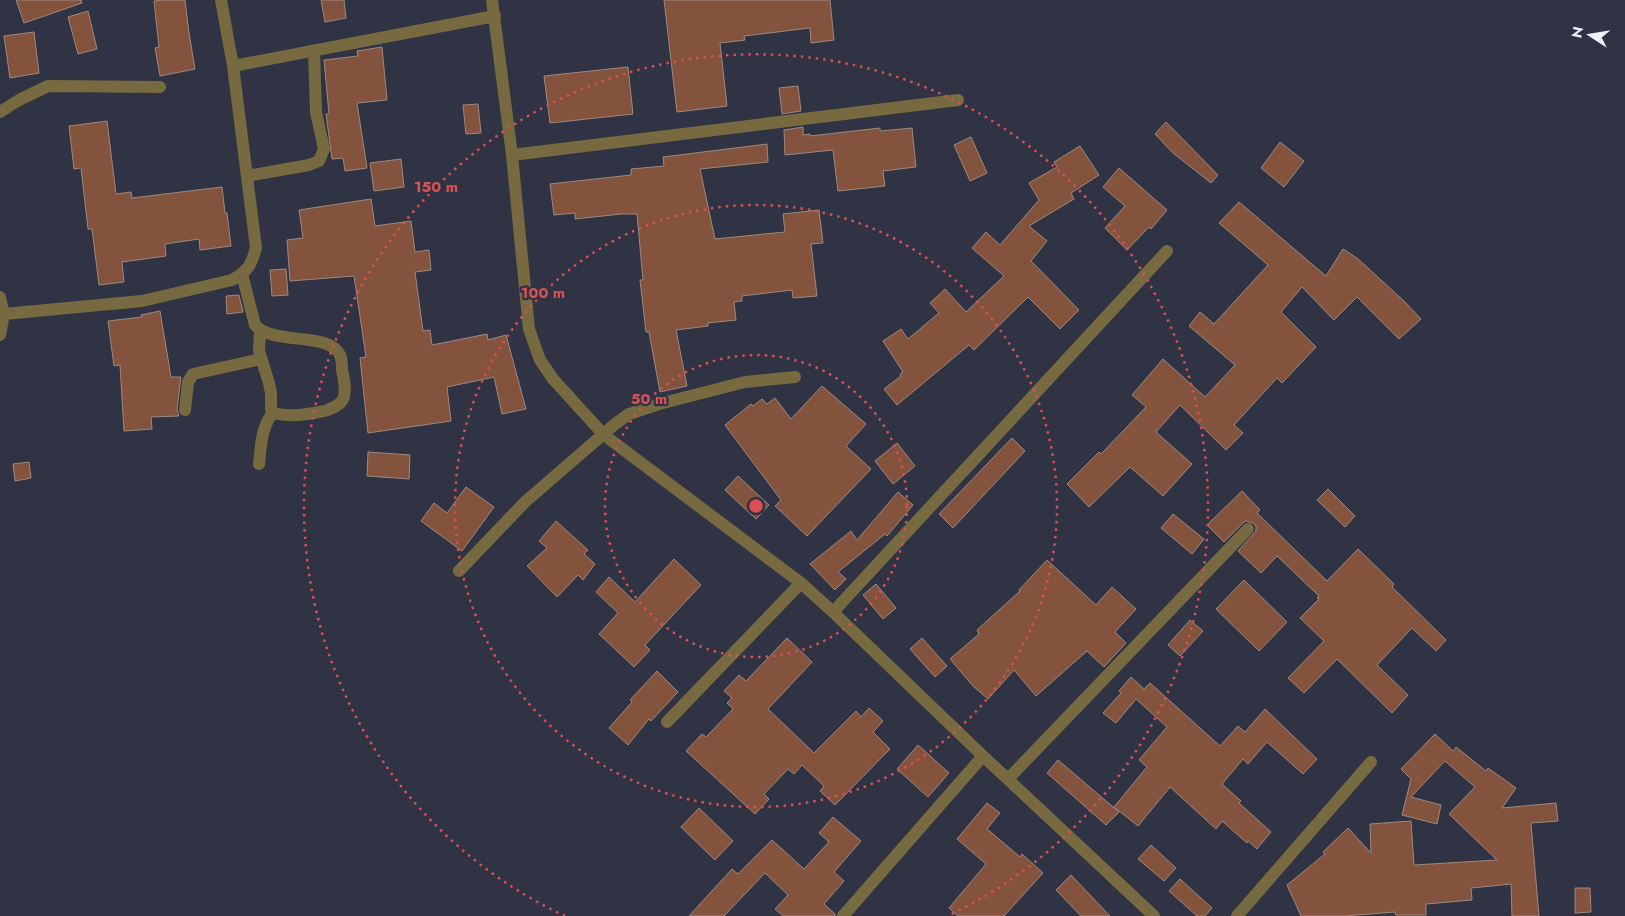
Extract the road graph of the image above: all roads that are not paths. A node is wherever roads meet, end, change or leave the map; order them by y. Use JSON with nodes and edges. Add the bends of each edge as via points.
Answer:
{"nodes":[{"id":1,"x":221,"y":0,"type":"edge"},
{"id":2,"x":492,"y":0,"type":"edge"},
{"id":3,"x":495,"y":16,"type":"junction"},
{"id":4,"x":314,"y":51,"type":"junction"},
{"id":5,"x":233,"y":66,"type":"junction"},
{"id":6,"x":160,"y":87,"type":"dead end"},
{"id":7,"x":958,"y":100,"type":"dead end"},
{"id":8,"x":0,"y":112,"type":"edge"},
{"id":9,"x":512,"y":155,"type":"junction"},
{"id":10,"x":247,"y":176,"type":"junction"},
{"id":11,"x":1168,"y":251,"type":"dead end"},
{"id":12,"x":242,"y":274,"type":"junction"},
{"id":13,"x":0,"y":297,"type":"edge"},
{"id":14,"x":4,"y":314,"type":"junction"},
{"id":15,"x":260,"y":330,"type":"junction"},
{"id":16,"x":0,"y":334,"type":"edge"},
{"id":17,"x":261,"y":359,"type":"junction"},
{"id":18,"x":795,"y":377,"type":"dead end"},
{"id":19,"x":185,"y":410,"type":"dead end"},
{"id":20,"x":273,"y":413,"type":"junction"},
{"id":21,"x":604,"y":435,"type":"junction"},
{"id":22,"x":259,"y":464,"type":"dead end"},
{"id":23,"x":1248,"y":529,"type":"dead end"},
{"id":24,"x":459,"y":571,"type":"dead end"},
{"id":25,"x":801,"y":583,"type":"junction"},
{"id":26,"x":833,"y":612,"type":"junction"},
{"id":27,"x":667,"y":722,"type":"dead end"},
{"id":28,"x":983,"y":756,"type":"junction"},
{"id":29,"x":1371,"y":762,"type":"dead end"},
{"id":30,"x":1008,"y":779,"type":"junction"},
{"id":31,"x":843,"y":916,"type":"edge"},
{"id":32,"x":1154,"y":916,"type":"edge"},
{"id":33,"x":1237,"y":916,"type":"edge"}],
"edges":[{"from":1,"to":5,"type":"street"},
{"from":2,"to":3,"type":"street"},
{"from":3,"to":4,"type":"street"},
{"from":3,"to":9,"type":"street"},
{"from":4,"to":5,"type":"street"},
{"from":4,"to":10,"type":"street","via":[[316,112],[324,149],[319,161]]},
{"from":5,"to":10,"type":"street"},
{"from":6,"to":8,"type":"street","via":[[48,86]]},
{"from":7,"to":9,"type":"street"},
{"from":9,"to":21,"type":"street","via":[[529,329],[540,360],[553,379]]},
{"from":10,"to":12,"type":"street","via":[[256,248],[251,265]]},
{"from":11,"to":26,"type":"street"},
{"from":12,"to":14,"type":"street","via":[[232,280],[142,301]]},
{"from":12,"to":15,"type":"street","via":[[255,324]]},
{"from":13,"to":14,"type":"street"},
{"from":14,"to":16,"type":"street"},
{"from":15,"to":17,"type":"street"},
{"from":15,"to":20,"type":"street","via":[[334,348],[340,355],[345,386],[340,404],[323,412],[295,416]]},
{"from":17,"to":19,"type":"street","via":[[193,374],[188,382]]},
{"from":17,"to":20,"type":"street"},
{"from":18,"to":21,"type":"street","via":[[744,382],[659,404],[629,414]]},
{"from":20,"to":22,"type":"street","via":[[265,425]]},
{"from":21,"to":24,"type":"street","via":[[525,502]]},
{"from":21,"to":25,"type":"street"},
{"from":23,"to":30,"type":"street"},
{"from":25,"to":26,"type":"street"},
{"from":25,"to":27,"type":"street"},
{"from":26,"to":28,"type":"street"},
{"from":28,"to":30,"type":"street"},
{"from":28,"to":31,"type":"street"},
{"from":29,"to":33,"type":"street"},
{"from":30,"to":32,"type":"street"}]}
